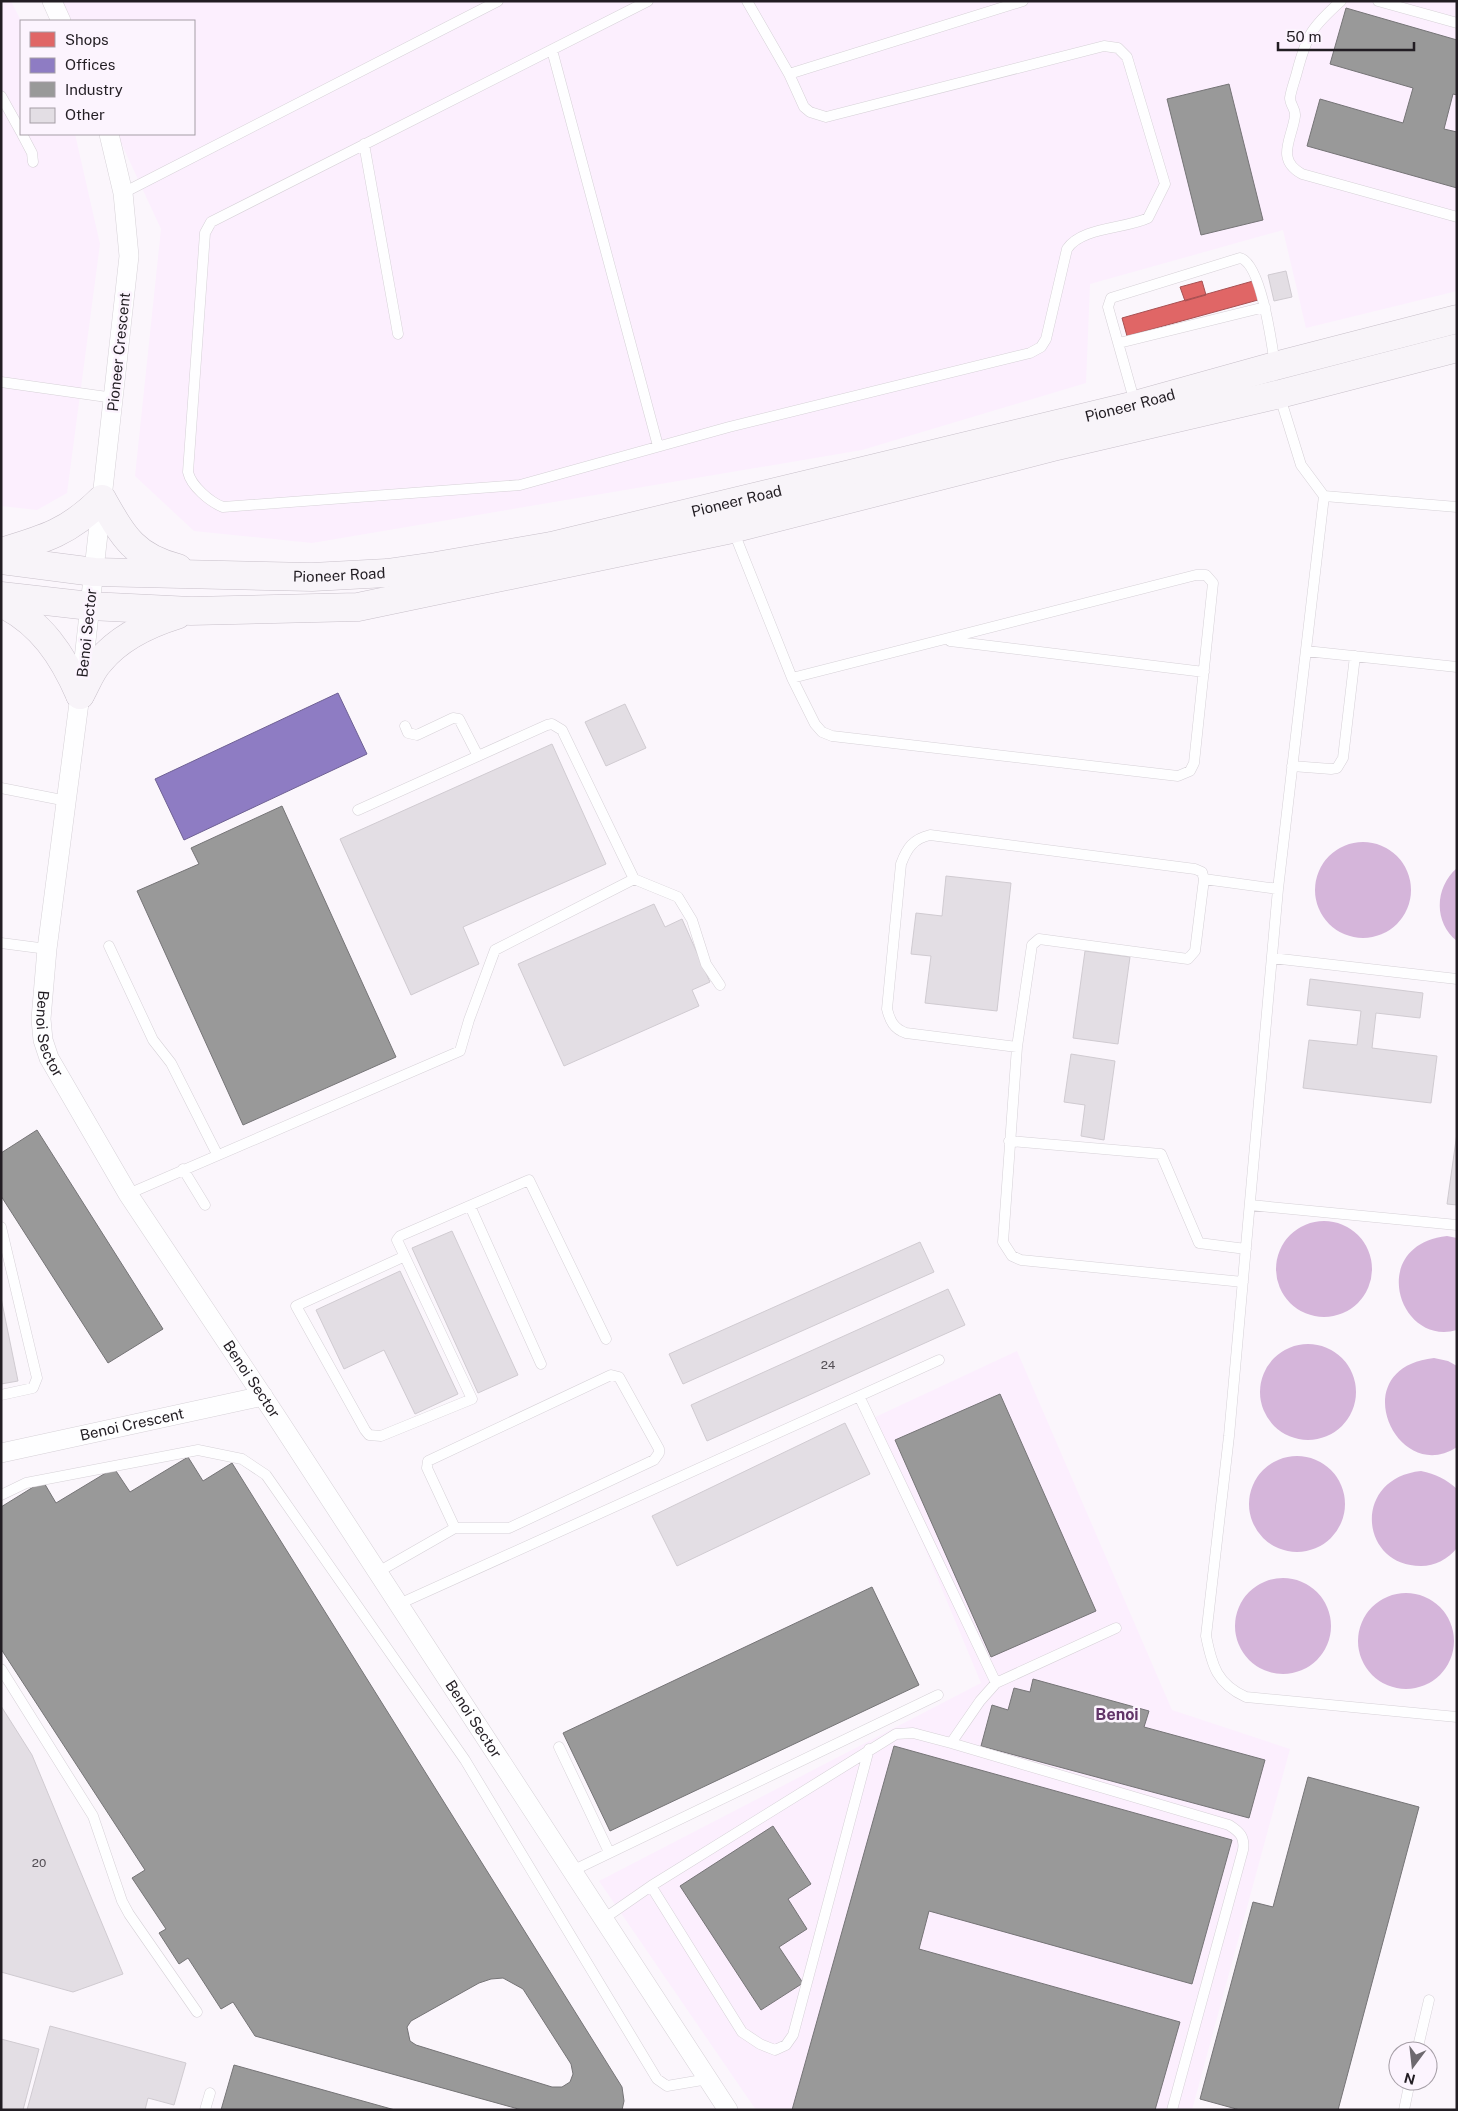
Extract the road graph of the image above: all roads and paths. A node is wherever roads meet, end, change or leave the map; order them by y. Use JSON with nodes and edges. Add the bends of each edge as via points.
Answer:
{"nodes":[{"id":1,"x":52,"y":1,"type":"edge"},
{"id":2,"x":498,"y":1,"type":"edge"},
{"id":3,"x":648,"y":1,"type":"edge"},
{"id":4,"x":747,"y":1,"type":"edge"},
{"id":5,"x":1023,"y":1,"type":"edge"},
{"id":6,"x":1341,"y":1,"type":"edge"},
{"id":7,"x":1378,"y":1,"type":"edge"},
{"id":8,"x":61,"y":20,"type":"edge"},
{"id":9,"x":1457,"y":23,"type":"edge"},
{"id":10,"x":552,"y":50,"type":"junction"},
{"id":11,"x":789,"y":74,"type":"junction"},
{"id":12,"x":1,"y":96,"type":"edge"},
{"id":13,"x":20,"y":129,"type":"edge"},
{"id":14,"x":23,"y":135,"type":"edge"},
{"id":15,"x":109,"y":135,"type":"edge"},
{"id":16,"x":364,"y":144,"type":"junction"},
{"id":17,"x":33,"y":162,"type":"dead end"},
{"id":18,"x":122,"y":194,"type":"junction"},
{"id":19,"x":1457,"y":217,"type":"edge"},
{"id":20,"x":1265,"y":307,"type":"junction"},
{"id":21,"x":1457,"y":319,"type":"edge"},
{"id":22,"x":398,"y":334,"type":"dead end"},
{"id":23,"x":1119,"y":343,"type":"junction"},
{"id":24,"x":1457,"y":348,"type":"edge"},
{"id":25,"x":1277,"y":380,"type":"junction"},
{"id":26,"x":1,"y":382,"type":"edge"},
{"id":27,"x":114,"y":398,"type":"junction"},
{"id":28,"x":1138,"y":416,"type":"junction"},
{"id":29,"x":658,"y":446,"type":"junction"},
{"id":30,"x":1324,"y":496,"type":"junction"},
{"id":31,"x":102,"y":499,"type":"junction"},
{"id":32,"x":1457,"y":507,"type":"edge"},
{"id":33,"x":722,"y":518,"type":"junction"},
{"id":34,"x":1,"y":552,"type":"edge"},
{"id":35,"x":1,"y":560,"type":"edge"},
{"id":36,"x":94,"y":572,"type":"junction"},
{"id":37,"x":212,"y":574,"type":"junction"},
{"id":38,"x":1,"y":596,"type":"edge"},
{"id":39,"x":1,"y":603,"type":"edge"},
{"id":40,"x":90,"y":606,"type":"junction"},
{"id":41,"x":191,"y":611,"type":"junction"},
{"id":42,"x":943,"y":640,"type":"junction"},
{"id":43,"x":1306,"y":651,"type":"junction"},
{"id":44,"x":1355,"y":656,"type":"junction"},
{"id":45,"x":1457,"y":667,"type":"edge"},
{"id":46,"x":1204,"y":672,"type":"junction"},
{"id":47,"x":792,"y":678,"type":"junction"},
{"id":48,"x":80,"y":695,"type":"junction"},
{"id":49,"x":405,"y":726,"type":"dead end"},
{"id":50,"x":478,"y":756,"type":"junction"},
{"id":51,"x":1292,"y":766,"type":"junction"},
{"id":52,"x":1,"y":788,"type":"edge"},
{"id":53,"x":67,"y":801,"type":"junction"},
{"id":54,"x":358,"y":810,"type":"dead end"},
{"id":55,"x":634,"y":879,"type":"junction"},
{"id":56,"x":1204,"y":879,"type":"junction"},
{"id":57,"x":1278,"y":890,"type":"junction"},
{"id":58,"x":1,"y":943,"type":"edge"},
{"id":59,"x":109,"y":946,"type":"dead end"},
{"id":60,"x":47,"y":949,"type":"junction"},
{"id":61,"x":1272,"y":958,"type":"junction"},
{"id":62,"x":1457,"y":978,"type":"edge"},
{"id":63,"x":720,"y":985,"type":"dead end"},
{"id":64,"x":1016,"y":1047,"type":"junction"},
{"id":65,"x":1009,"y":1141,"type":"junction"},
{"id":66,"x":217,"y":1154,"type":"junction"},
{"id":67,"x":183,"y":1169,"type":"junction"},
{"id":68,"x":128,"y":1194,"type":"junction"},
{"id":69,"x":205,"y":1205,"type":"dead end"},
{"id":70,"x":1250,"y":1205,"type":"junction"},
{"id":71,"x":470,"y":1206,"type":"junction"},
{"id":72,"x":1457,"y":1225,"type":"edge"},
{"id":73,"x":1,"y":1227,"type":"edge"},
{"id":74,"x":1246,"y":1249,"type":"junction"},
{"id":75,"x":403,"y":1257,"type":"junction"},
{"id":76,"x":1243,"y":1282,"type":"junction"},
{"id":77,"x":606,"y":1339,"type":"dead end"},
{"id":78,"x":939,"y":1360,"type":"dead end"},
{"id":79,"x":541,"y":1364,"type":"dead end"},
{"id":80,"x":1,"y":1395,"type":"edge"},
{"id":81,"x":263,"y":1396,"type":"junction"},
{"id":82,"x":859,"y":1396,"type":"junction"},
{"id":83,"x":1,"y":1453,"type":"edge"},
{"id":84,"x":1,"y":1496,"type":"edge"},
{"id":85,"x":455,"y":1528,"type":"junction"},
{"id":86,"x":378,"y":1572,"type":"junction"},
{"id":87,"x":399,"y":1604,"type":"junction"},
{"id":88,"x":1116,"y":1628,"type":"dead end"},
{"id":89,"x":1,"y":1669,"type":"edge"},
{"id":90,"x":996,"y":1683,"type":"junction"},
{"id":91,"x":938,"y":1695,"type":"dead end"},
{"id":92,"x":1457,"y":1718,"type":"edge"},
{"id":93,"x":951,"y":1743,"type":"junction"},
{"id":94,"x":559,"y":1747,"type":"dead end"},
{"id":95,"x":870,"y":1749,"type":"junction"},
{"id":96,"x":609,"y":1852,"type":"junction"},
{"id":97,"x":572,"y":1871,"type":"junction"},
{"id":98,"x":651,"y":1886,"type":"junction"},
{"id":99,"x":602,"y":1920,"type":"junction"},
{"id":100,"x":1429,"y":2000,"type":"dead end"},
{"id":101,"x":197,"y":2012,"type":"dead end"},
{"id":102,"x":1419,"y":2041,"type":"edge"},
{"id":103,"x":708,"y":2079,"type":"junction"},
{"id":104,"x":1408,"y":2091,"type":"edge"},
{"id":105,"x":210,"y":2093,"type":"dead end"},
{"id":106,"x":206,"y":2110,"type":"edge"},
{"id":107,"x":728,"y":2110,"type":"edge"},
{"id":108,"x":1172,"y":2110,"type":"edge"},
{"id":109,"x":1404,"y":2110,"type":"edge"}],
"edges":[{"from":1,"to":8,"type":"street"},
{"from":2,"to":18,"type":"lane"},
{"from":3,"to":10,"type":"lane"},
{"from":4,"to":11,"type":"lane"},
{"from":5,"to":11,"type":"lane"},
{"from":6,"to":19,"type":"lane","via":[[1316,23],[1304,45],[1290,98],[1295,116],[1287,159],[1292,168],[1302,174]]},
{"from":7,"to":9,"type":"lane"},
{"from":10,"to":16,"type":"lane"},
{"from":10,"to":29,"type":"lane"},
{"from":11,"to":29,"type":"lane","via":[[804,107],[826,117],[1104,46],[1118,48],[1127,56],[1165,184],[1164,190],[1148,218],[1072,241],[1046,339],[1030,353]]},
{"from":12,"to":13,"type":"lane"},
{"from":14,"to":17,"type":"lane","via":[[32,152]]},
{"from":15,"to":18,"type":"street","name":"Pioneer Crescent"},
{"from":16,"to":22,"type":"lane"},
{"from":16,"to":29,"type":"lane","via":[[211,222],[207,227],[188,472],[193,483],[223,507],[506,486]]},
{"from":18,"to":27,"type":"street","name":"Pioneer Crescent","via":[[129,256]]},
{"from":20,"to":23,"type":"lane"},
{"from":20,"to":23,"type":"lane","via":[[1251,266],[1246,259],[1240,258],[1111,298],[1108,307]]},
{"from":20,"to":25,"type":"lane"},
{"from":21,"to":25,"type":"main road","name":"Pioneer Road"},
{"from":23,"to":28,"type":"lane"},
{"from":24,"to":25,"type":"main road","name":"Pioneer Road"},
{"from":25,"to":28,"type":"main road","name":"Pioneer Road"},
{"from":25,"to":30,"type":"lane","via":[[1301,465]]},
{"from":26,"to":27,"type":"lane"},
{"from":27,"to":31,"type":"street","name":"Pioneer Crescent"},
{"from":28,"to":33,"type":"main road","name":"Pioneer Road"},
{"from":30,"to":32,"type":"lane"},
{"from":30,"to":43,"type":"lane"},
{"from":31,"to":34,"type":"main road","via":[[62,531]]},
{"from":31,"to":36,"type":"street","name":"Pioneer Crescent"},
{"from":31,"to":37,"type":"main road","via":[[136,550],[156,562]]},
{"from":33,"to":37,"type":"main road","name":"Pioneer Road","via":[[387,573],[312,577]]},
{"from":33,"to":41,"type":"main road","name":"Pioneer Road","via":[[358,607]]},
{"from":33,"to":47,"type":"lane"},
{"from":35,"to":36,"type":"main road","name":"Pioneer Road"},
{"from":36,"to":37,"type":"main road","name":"Pioneer Road"},
{"from":36,"to":40,"type":"street","name":"Benoi Sector"},
{"from":38,"to":40,"type":"main road","name":"Pioneer Road"},
{"from":39,"to":48,"type":"main road","via":[[34,624],[55,647]]},
{"from":40,"to":41,"type":"main road","name":"Pioneer Road"},
{"from":40,"to":48,"type":"street","name":"Benoi Sector"},
{"from":41,"to":48,"type":"main road","via":[[151,623],[129,635],[99,661]]},
{"from":42,"to":46,"type":"lane"},
{"from":42,"to":46,"type":"lane","via":[[1196,575],[1206,576],[1213,583],[1214,590]]},
{"from":42,"to":47,"type":"lane"},
{"from":43,"to":44,"type":"lane"},
{"from":43,"to":51,"type":"lane"},
{"from":44,"to":45,"type":"lane"},
{"from":44,"to":51,"type":"lane","via":[[1340,765],[1332,770]]},
{"from":46,"to":47,"type":"lane","via":[[1194,763],[1190,771],[1178,776],[832,736],[815,724]]},
{"from":48,"to":53,"type":"street","name":"Benoi Sector"},
{"from":49,"to":50,"type":"lane","via":[[408,733],[417,735],[453,718],[459,719]]},
{"from":50,"to":54,"type":"lane"},
{"from":50,"to":55,"type":"lane","via":[[547,725],[562,730]]},
{"from":51,"to":57,"type":"lane"},
{"from":52,"to":53,"type":"lane"},
{"from":53,"to":60,"type":"street","name":"Benoi Sector"},
{"from":55,"to":63,"type":"lane","via":[[678,897],[692,920],[706,964]]},
{"from":55,"to":66,"type":"lane","via":[[495,950],[460,1050]]},
{"from":56,"to":57,"type":"lane"},
{"from":56,"to":64,"type":"lane","via":[[1195,951],[1188,959],[1039,939],[1034,941]]},
{"from":56,"to":64,"type":"lane","via":[[1202,872],[1195,869],[930,835],[910,844],[901,864],[887,1009],[889,1018],[899,1030],[906,1032]]},
{"from":57,"to":61,"type":"lane"},
{"from":58,"to":60,"type":"lane"},
{"from":59,"to":66,"type":"lane","via":[[153,1040],[172,1063]]},
{"from":60,"to":68,"type":"street","name":"Benoi Sector","via":[[41,1018],[48,1058]]},
{"from":61,"to":62,"type":"lane"},
{"from":61,"to":70,"type":"lane"},
{"from":64,"to":65,"type":"lane"},
{"from":65,"to":74,"type":"lane","via":[[1161,1154],[1199,1243]]},
{"from":65,"to":76,"type":"lane","via":[[1002,1233],[1006,1249],[1012,1256],[1021,1260]]},
{"from":66,"to":67,"type":"lane"},
{"from":67,"to":68,"type":"lane"},
{"from":67,"to":69,"type":"lane"},
{"from":68,"to":81,"type":"street","name":"Benoi Sector"},
{"from":70,"to":72,"type":"lane"},
{"from":70,"to":74,"type":"lane"},
{"from":71,"to":75,"type":"lane","via":[[400,1236],[396,1242]]},
{"from":71,"to":77,"type":"lane","via":[[529,1180]]},
{"from":71,"to":79,"type":"lane"},
{"from":73,"to":80,"type":"lane","via":[[37,1378],[33,1388]]},
{"from":74,"to":76,"type":"lane"},
{"from":75,"to":75,"type":"lane","via":[[472,1399],[375,1436],[365,1430],[296,1306]]},
{"from":76,"to":92,"type":"lane","via":[[1206,1636],[1211,1664],[1229,1689],[1246,1697]]},
{"from":78,"to":82,"type":"lane"},
{"from":81,"to":83,"type":"street","name":"Benoi Crescent"},
{"from":81,"to":86,"type":"street","name":"Benoi Sector"},
{"from":82,"to":87,"type":"lane"},
{"from":82,"to":90,"type":"lane"},
{"from":84,"to":103,"type":"lane","via":[[26,1482],[198,1450],[242,1458],[266,1475],[465,1760],[657,2079],[667,2086]]},
{"from":85,"to":85,"type":"lane","via":[[509,1528],[654,1460],[658,1449],[619,1377],[611,1375],[428,1461],[427,1468]]},
{"from":85,"to":86,"type":"lane"},
{"from":86,"to":87,"type":"street","name":"Benoi Sector"},
{"from":87,"to":97,"type":"street","name":"Benoi Sector"},
{"from":88,"to":90,"type":"lane"},
{"from":89,"to":101,"type":"lane","via":[[93,1816],[129,1914]]},
{"from":90,"to":93,"type":"lane"},
{"from":91,"to":96,"type":"lane"},
{"from":93,"to":95,"type":"lane","via":[[913,1733],[896,1734]]},
{"from":93,"to":108,"type":"lane","via":[[1229,1825],[1239,1831],[1244,1840]]},
{"from":94,"to":96,"type":"lane"},
{"from":95,"to":98,"type":"lane"},
{"from":95,"to":98,"type":"lane","via":[[793,2035],[786,2045],[776,2050],[742,2032]]},
{"from":96,"to":97,"type":"lane"},
{"from":97,"to":99,"type":"street","name":"Benoi Sector"},
{"from":98,"to":99,"type":"lane"},
{"from":99,"to":103,"type":"street","name":"Benoi Sector"},
{"from":100,"to":102,"type":"lane"},
{"from":103,"to":107,"type":"street","name":"Benoi Sector"},
{"from":104,"to":109,"type":"lane"},
{"from":105,"to":106,"type":"lane"}]}
